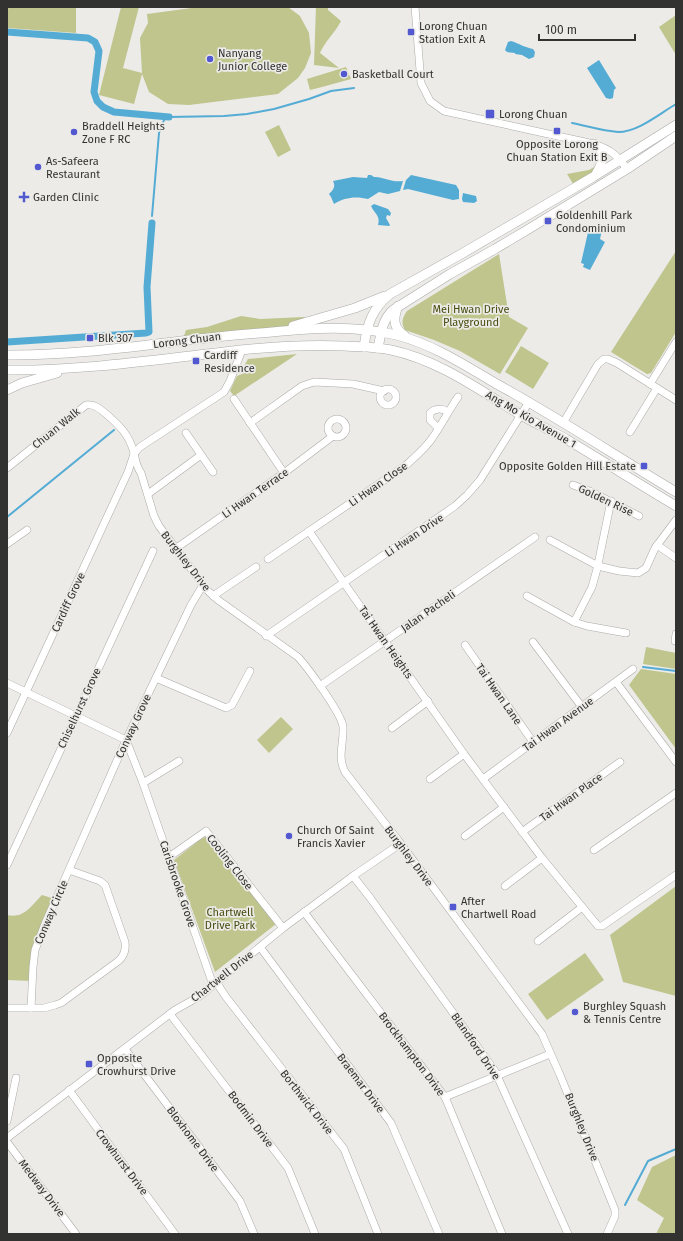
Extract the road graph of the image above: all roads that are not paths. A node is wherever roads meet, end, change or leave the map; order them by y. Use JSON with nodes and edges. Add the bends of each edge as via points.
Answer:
{"nodes":[{"id":1,"x":415,"y":7,"type":"edge"},
{"id":2,"x":676,"y":125,"type":"edge"},
{"id":3,"x":676,"y":136,"type":"edge"},
{"id":4,"x":594,"y":144,"type":"junction"},
{"id":5,"x":620,"y":159,"type":"junction"},
{"id":6,"x":626,"y":169,"type":"junction"},
{"id":7,"x":595,"y":175,"type":"junction"},
{"id":8,"x":547,"y":204,"type":"junction"},
{"id":9,"x":553,"y":214,"type":"junction"},
{"id":10,"x":476,"y":245,"type":"junction"},
{"id":11,"x":485,"y":255,"type":"junction"},
{"id":12,"x":390,"y":294,"type":"junction"},
{"id":13,"x":398,"y":306,"type":"junction"},
{"id":14,"x":366,"y":330,"type":"junction"},
{"id":15,"x":278,"y":331,"type":"junction"},
{"id":16,"x":381,"y":332,"type":"junction"},
{"id":17,"x":412,"y":340,"type":"junction"},
{"id":18,"x":676,"y":342,"type":"edge"},
{"id":19,"x":364,"y":347,"type":"junction"},
{"id":20,"x":378,"y":348,"type":"junction"},
{"id":21,"x":242,"y":350,"type":"junction"},
{"id":22,"x":7,"y":351,"type":"edge"},
{"id":23,"x":7,"y":355,"type":"edge"},
{"id":24,"x":19,"y":355,"type":"junction"},
{"id":25,"x":74,"y":368,"type":"junction"},
{"id":26,"x":7,"y":370,"type":"edge"},
{"id":27,"x":654,"y":386,"type":"junction"},
{"id":28,"x":7,"y":390,"type":"edge"},
{"id":29,"x":384,"y":390,"type":"dead end"},
{"id":30,"x":458,"y":397,"type":"dead end"},
{"id":31,"x":234,"y":399,"type":"dead end"},
{"id":32,"x":676,"y":400,"type":"edge"},
{"id":33,"x":529,"y":402,"type":"junction"},
{"id":34,"x":448,"y":412,"type":"junction"},
{"id":35,"x":520,"y":415,"type":"junction"},
{"id":36,"x":250,"y":423,"type":"junction"},
{"id":37,"x":563,"y":423,"type":"junction"},
{"id":38,"x":438,"y":428,"type":"junction"},
{"id":39,"x":630,"y":432,"type":"dead end"},
{"id":40,"x":186,"y":433,"type":"dead end"},
{"id":41,"x":333,"y":436,"type":"dead end"},
{"id":42,"x":134,"y":454,"type":"junction"},
{"id":43,"x":201,"y":455,"type":"junction"},
{"id":44,"x":7,"y":468,"type":"edge"},
{"id":45,"x":128,"y":472,"type":"junction"},
{"id":46,"x":213,"y":472,"type":"dead end"},
{"id":47,"x":141,"y":473,"type":"junction"},
{"id":48,"x":284,"y":473,"type":"junction"},
{"id":49,"x":573,"y":485,"type":"dead end"},
{"id":50,"x":676,"y":492,"type":"edge"},
{"id":51,"x":148,"y":494,"type":"junction"},
{"id":52,"x":611,"y":501,"type":"junction"},
{"id":53,"x":676,"y":506,"type":"edge"},
{"id":54,"x":639,"y":516,"type":"dead end"},
{"id":55,"x":676,"y":520,"type":"edge"},
{"id":56,"x":27,"y":530,"type":"dead end"},
{"id":57,"x":309,"y":531,"type":"junction"},
{"id":58,"x":535,"y":537,"type":"dead end"},
{"id":59,"x":550,"y":540,"type":"dead end"},
{"id":60,"x":7,"y":544,"type":"edge"},
{"id":61,"x":657,"y":545,"type":"junction"},
{"id":62,"x":175,"y":549,"type":"junction"},
{"id":63,"x":153,"y":551,"type":"dead end"},
{"id":64,"x":676,"y":558,"type":"edge"},
{"id":65,"x":268,"y":559,"type":"dead end"},
{"id":66,"x":598,"y":566,"type":"junction"},
{"id":67,"x":256,"y":567,"type":"dead end"},
{"id":68,"x":344,"y":583,"type":"junction"},
{"id":69,"x":203,"y":585,"type":"junction"},
{"id":70,"x":213,"y":596,"type":"junction"},
{"id":71,"x":527,"y":596,"type":"dead end"},
{"id":72,"x":574,"y":622,"type":"junction"},
{"id":73,"x":626,"y":633,"type":"dead end"},
{"id":74,"x":266,"y":636,"type":"junction"},
{"id":75,"x":386,"y":642,"type":"junction"},
{"id":76,"x":533,"y":642,"type":"dead end"},
{"id":77,"x":465,"y":645,"type":"dead end"},
{"id":78,"x":633,"y":669,"type":"dead end"},
{"id":79,"x":250,"y":671,"type":"dead end"},
{"id":80,"x":156,"y":678,"type":"junction"},
{"id":81,"x":616,"y":682,"type":"junction"},
{"id":82,"x":7,"y":683,"type":"edge"},
{"id":83,"x":320,"y":686,"type":"junction"},
{"id":84,"x":26,"y":691,"type":"junction"},
{"id":85,"x":428,"y":701,"type":"junction"},
{"id":86,"x":582,"y":706,"type":"junction"},
{"id":87,"x":76,"y":715,"type":"junction"},
{"id":88,"x":392,"y":728,"type":"dead end"},
{"id":89,"x":7,"y":733,"type":"edge"},
{"id":90,"x":126,"y":740,"type":"junction"},
{"id":91,"x":533,"y":742,"type":"junction"},
{"id":92,"x":464,"y":754,"type":"junction"},
{"id":93,"x":179,"y":761,"type":"dead end"},
{"id":94,"x":620,"y":762,"type":"dead end"},
{"id":95,"x":676,"y":762,"type":"edge"},
{"id":96,"x":430,"y":779,"type":"dead end"},
{"id":97,"x":483,"y":779,"type":"junction"},
{"id":98,"x":143,"y":783,"type":"junction"},
{"id":99,"x":676,"y":793,"type":"edge"},
{"id":100,"x":504,"y":807,"type":"junction"},
{"id":101,"x":522,"y":832,"type":"junction"},
{"id":102,"x":465,"y":836,"type":"dead end"},
{"id":103,"x":400,"y":844,"type":"junction"},
{"id":104,"x":594,"y":850,"type":"dead end"},
{"id":105,"x":169,"y":858,"type":"junction"},
{"id":106,"x":542,"y":858,"type":"junction"},
{"id":107,"x":7,"y":865,"type":"edge"},
{"id":108,"x":69,"y":870,"type":"junction"},
{"id":109,"x":676,"y":875,"type":"edge"},
{"id":110,"x":353,"y":876,"type":"junction"},
{"id":111,"x":505,"y":886,"type":"dead end"},
{"id":112,"x":581,"y":908,"type":"junction"},
{"id":113,"x":304,"y":912,"type":"junction"},
{"id":114,"x":283,"y":928,"type":"junction"},
{"id":115,"x":538,"y":941,"type":"dead end"},
{"id":116,"x":260,"y":947,"type":"junction"},
{"id":117,"x":215,"y":983,"type":"junction"},
{"id":118,"x":7,"y":1008,"type":"edge"},
{"id":119,"x":31,"y":1008,"type":"junction"},
{"id":120,"x":170,"y":1014,"type":"junction"},
{"id":121,"x":125,"y":1049,"type":"junction"},
{"id":122,"x":550,"y":1054,"type":"junction"},
{"id":123,"x":497,"y":1075,"type":"junction"},
{"id":124,"x":16,"y":1078,"type":"dead end"},
{"id":125,"x":69,"y":1090,"type":"junction"},
{"id":126,"x":445,"y":1097,"type":"junction"},
{"id":127,"x":7,"y":1121,"type":"edge"},
{"id":128,"x":7,"y":1138,"type":"edge"},
{"id":129,"x":7,"y":1142,"type":"edge"},
{"id":130,"x":76,"y":1234,"type":"edge"},
{"id":131,"x":175,"y":1234,"type":"edge"},
{"id":132,"x":254,"y":1234,"type":"edge"},
{"id":133,"x":315,"y":1234,"type":"edge"},
{"id":134,"x":378,"y":1234,"type":"edge"},
{"id":135,"x":439,"y":1234,"type":"edge"},
{"id":136,"x":502,"y":1234,"type":"edge"},
{"id":137,"x":568,"y":1234,"type":"edge"},
{"id":138,"x":607,"y":1234,"type":"edge"}],
"edges":[{"from":1,"to":4,"type":"street","via":[[421,83],[430,101],[440,109]]},
{"from":2,"to":5,"type":"main road"},
{"from":3,"to":6,"type":"main road"},
{"from":4,"to":5,"type":"street","via":[[608,148]]},
{"from":4,"to":7,"type":"main road","via":[[603,160]]},
{"from":5,"to":6,"type":"street"},
{"from":5,"to":7,"type":"main road"},
{"from":6,"to":9,"type":"main road"},
{"from":7,"to":8,"type":"main road"},
{"from":8,"to":9,"type":"main road","via":[[552,207]]},
{"from":8,"to":10,"type":"main road"},
{"from":9,"to":11,"type":"main road"},
{"from":10,"to":11,"type":"main road","via":[[478,251]]},
{"from":10,"to":12,"type":"main road"},
{"from":11,"to":13,"type":"main road"},
{"from":12,"to":14,"type":"main road","via":[[375,310]]},
{"from":12,"to":15,"type":"main road","via":[[355,308]]},
{"from":13,"to":16,"type":"main road","via":[[388,315]]},
{"from":13,"to":17,"type":"main road","via":[[395,325]]},
{"from":14,"to":15,"type":"main road","name":"Lorong Chuan","via":[[322,328]]},
{"from":14,"to":16,"type":"main road","name":"Lorong Chuan"},
{"from":14,"to":19,"type":"main road"},
{"from":15,"to":24,"type":"main road","name":"Lorong Chuan","via":[[106,350]]},
{"from":16,"to":17,"type":"main road","name":"Ang Mo Kio Avenue 1"},
{"from":16,"to":20,"type":"main road"},
{"from":17,"to":33,"type":"main road","name":"Ang Mo Kio Avenue 1","via":[[449,356]]},
{"from":18,"to":27,"type":"street"},
{"from":19,"to":20,"type":"main road","name":"Lorong Chuan"},
{"from":19,"to":21,"type":"main road","name":"Lorong Chuan","via":[[284,346]]},
{"from":20,"to":35,"type":"main road","name":"Ang Mo Kio Avenue 1","via":[[413,356],[442,368]]},
{"from":21,"to":25,"type":"main road","name":"Lorong Chuan"},
{"from":21,"to":42,"type":"street","name":"Cardiff Grove","via":[[224,392],[164,430]]},
{"from":22,"to":24,"type":"main road"},
{"from":23,"to":24,"type":"main road","name":"Lorong Chuan"},
{"from":25,"to":26,"type":"main road","name":"Lorong Chuan"},
{"from":25,"to":28,"type":"main road","via":[[43,376]]},
{"from":27,"to":32,"type":"street"},
{"from":27,"to":37,"type":"street","via":[[614,362],[603,360],[598,364]]},
{"from":27,"to":39,"type":"street"},
{"from":29,"to":36,"type":"street","via":[[353,384],[314,382],[302,386]]},
{"from":30,"to":34,"type":"street","name":"Li Hwan Close"},
{"from":31,"to":36,"type":"street"},
{"from":33,"to":35,"type":"street","name":"Li Hwan Drive"},
{"from":33,"to":37,"type":"main road","name":"Ang Mo Kio Avenue 1"},
{"from":34,"to":38,"type":"street","name":"Li Hwan Close"},
{"from":34,"to":38,"type":"street","via":[[439,409],[430,413],[430,420]]},
{"from":35,"to":53,"type":"main road","name":"Ang Mo Kio Avenue 1"},
{"from":35,"to":68,"type":"street","name":"Li Hwan Drive","via":[[485,472],[467,495],[439,518]]},
{"from":36,"to":48,"type":"street"},
{"from":37,"to":50,"type":"main road","name":"Ang Mo Kio Avenue 1"},
{"from":38,"to":57,"type":"street","name":"Li Hwan Close","via":[[425,448],[406,466]]},
{"from":40,"to":43,"type":"street"},
{"from":41,"to":48,"type":"street","name":"Li Hwan Terrace"},
{"from":42,"to":44,"type":"street","name":"Chuan Walk","via":[[121,427],[99,408],[88,404]]},
{"from":42,"to":45,"type":"street","name":"Cardiff Grove"},
{"from":42,"to":47,"type":"street","name":"Burghley Drive"},
{"from":43,"to":46,"type":"street"},
{"from":43,"to":51,"type":"street"},
{"from":45,"to":47,"type":"street","via":[[133,470]]},
{"from":45,"to":84,"type":"street","name":"Cardiff Grove"},
{"from":47,"to":51,"type":"street","name":"Burghley Drive"},
{"from":48,"to":62,"type":"street","name":"Li Hwan Terrace"},
{"from":49,"to":52,"type":"street","name":"Golden Rise"},
{"from":51,"to":62,"type":"street","name":"Burghley Drive","via":[[156,521]]},
{"from":52,"to":54,"type":"street","name":"Golden Rise"},
{"from":52,"to":66,"type":"street"},
{"from":55,"to":61,"type":"street"},
{"from":56,"to":60,"type":"street"},
{"from":57,"to":65,"type":"street","name":"Li Hwan Close"},
{"from":57,"to":68,"type":"street"},
{"from":58,"to":75,"type":"street","name":"Jalan Pacheli"},
{"from":59,"to":66,"type":"street"},
{"from":61,"to":64,"type":"street"},
{"from":61,"to":66,"type":"street","via":[[646,568],[640,573]]},
{"from":62,"to":69,"type":"street","name":"Burghley Drive"},
{"from":63,"to":87,"type":"street","name":"Chiselhurst Grove"},
{"from":66,"to":72,"type":"street","via":[[592,587]]},
{"from":67,"to":70,"type":"street"},
{"from":68,"to":74,"type":"street","name":"Li Hwan Drive"},
{"from":68,"to":75,"type":"street","name":"Tai Hwan Heights"},
{"from":69,"to":70,"type":"street","name":"Burghley Drive"},
{"from":69,"to":80,"type":"street","name":"Conway Grove"},
{"from":70,"to":74,"type":"street","name":"Burghley Drive"},
{"from":71,"to":72,"type":"street"},
{"from":72,"to":73,"type":"street"},
{"from":74,"to":83,"type":"street","name":"Burghley Drive","via":[[298,657]]},
{"from":75,"to":83,"type":"street","name":"Jalan Pacheli"},
{"from":75,"to":85,"type":"street","name":"Tai Hwan Heights"},
{"from":76,"to":86,"type":"street"},
{"from":77,"to":91,"type":"street","name":"Tai Hwan Lane"},
{"from":78,"to":81,"type":"street","name":"Tai Hwan Avenue"},
{"from":79,"to":80,"type":"street","via":[[232,705],[226,708]]},
{"from":80,"to":90,"type":"street","name":"Conway Grove"},
{"from":81,"to":86,"type":"street","name":"Tai Hwan Avenue"},
{"from":81,"to":95,"type":"street"},
{"from":82,"to":84,"type":"street"},
{"from":83,"to":103,"type":"street","name":"Burghley Drive","via":[[343,723],[340,756],[343,768]]},
{"from":84,"to":87,"type":"street"},
{"from":84,"to":89,"type":"street","name":"Cardiff Grove"},
{"from":85,"to":88,"type":"street"},
{"from":85,"to":92,"type":"street","name":"Tai Hwan Heights"},
{"from":86,"to":91,"type":"street","name":"Tai Hwan Avenue"},
{"from":87,"to":90,"type":"street"},
{"from":87,"to":107,"type":"street","name":"Chiselhurst Grove"},
{"from":90,"to":98,"type":"street","name":"Carisbrooke Grove"},
{"from":90,"to":108,"type":"street","name":"Conway Grove"},
{"from":91,"to":97,"type":"street","name":"Tai Hwan Avenue"},
{"from":92,"to":96,"type":"street"},
{"from":92,"to":97,"type":"street","name":"Tai Hwan Heights"},
{"from":93,"to":98,"type":"street"},
{"from":94,"to":101,"type":"street","name":"Tai Hwan Place"},
{"from":97,"to":100,"type":"street","name":"Tai Hwan Heights"},
{"from":98,"to":105,"type":"street","name":"Carisbrooke Grove"},
{"from":99,"to":104,"type":"street"},
{"from":100,"to":101,"type":"street","name":"Tai Hwan Heights"},
{"from":100,"to":102,"type":"street"},
{"from":101,"to":106,"type":"street","name":"Tai Hwan Heights"},
{"from":103,"to":110,"type":"street","name":"Chartwell Drive"},
{"from":103,"to":122,"type":"street","name":"Burghley Drive","via":[[532,1018]]},
{"from":105,"to":114,"type":"street","name":"Cooling Close","via":[[206,831]]},
{"from":105,"to":117,"type":"street","name":"Carisbrooke Grove"},
{"from":106,"to":111,"type":"street"},
{"from":106,"to":112,"type":"street","name":"Tai Hwan Heights"},
{"from":108,"to":119,"type":"street","name":"Conway Circle","via":[[35,950]]},
{"from":108,"to":119,"type":"street","name":"Conway Circle","via":[[105,885],[125,942],[124,953],[118,962],[61,1003]]},
{"from":109,"to":112,"type":"street","name":"Tai Hwan Heights","via":[[602,926],[598,926]]},
{"from":110,"to":113,"type":"street","name":"Chartwell Drive"},
{"from":110,"to":123,"type":"street","name":"Blandford Drive"},
{"from":112,"to":115,"type":"street"},
{"from":113,"to":114,"type":"street","name":"Chartwell Drive"},
{"from":113,"to":126,"type":"street","name":"Brockhampton Drive"},
{"from":114,"to":116,"type":"street","name":"Chartwell Drive"},
{"from":116,"to":117,"type":"street","name":"Chartwell Drive"},
{"from":116,"to":135,"type":"street","name":"Braemar Drive","via":[[391,1123]]},
{"from":117,"to":120,"type":"street","name":"Chartwell Drive","via":[[200,996]]},
{"from":117,"to":134,"type":"street","name":"Borthwick Drive","via":[[344,1149]]},
{"from":118,"to":119,"type":"street","name":"Conway Circle"},
{"from":120,"to":121,"type":"street","name":"Chartwell Drive"},
{"from":120,"to":133,"type":"street","name":"Bodmin Drive","via":[[288,1168]]},
{"from":121,"to":125,"type":"street","name":"Chartwell Drive"},
{"from":121,"to":132,"type":"street","name":"Bloxhome Drive","via":[[240,1201]]},
{"from":122,"to":123,"type":"street"},
{"from":122,"to":138,"type":"street","name":"Burghley Drive","via":[[615,1210]]},
{"from":123,"to":126,"type":"street"},
{"from":123,"to":137,"type":"street","name":"Blandford Drive"},
{"from":124,"to":127,"type":"street"},
{"from":125,"to":128,"type":"street","name":"Chartwell Drive"},
{"from":125,"to":131,"type":"street","name":"Crowhurst Drive"},
{"from":126,"to":136,"type":"street","name":"Brockhampton Drive"},
{"from":129,"to":130,"type":"street","name":"Medway Drive"}]}
